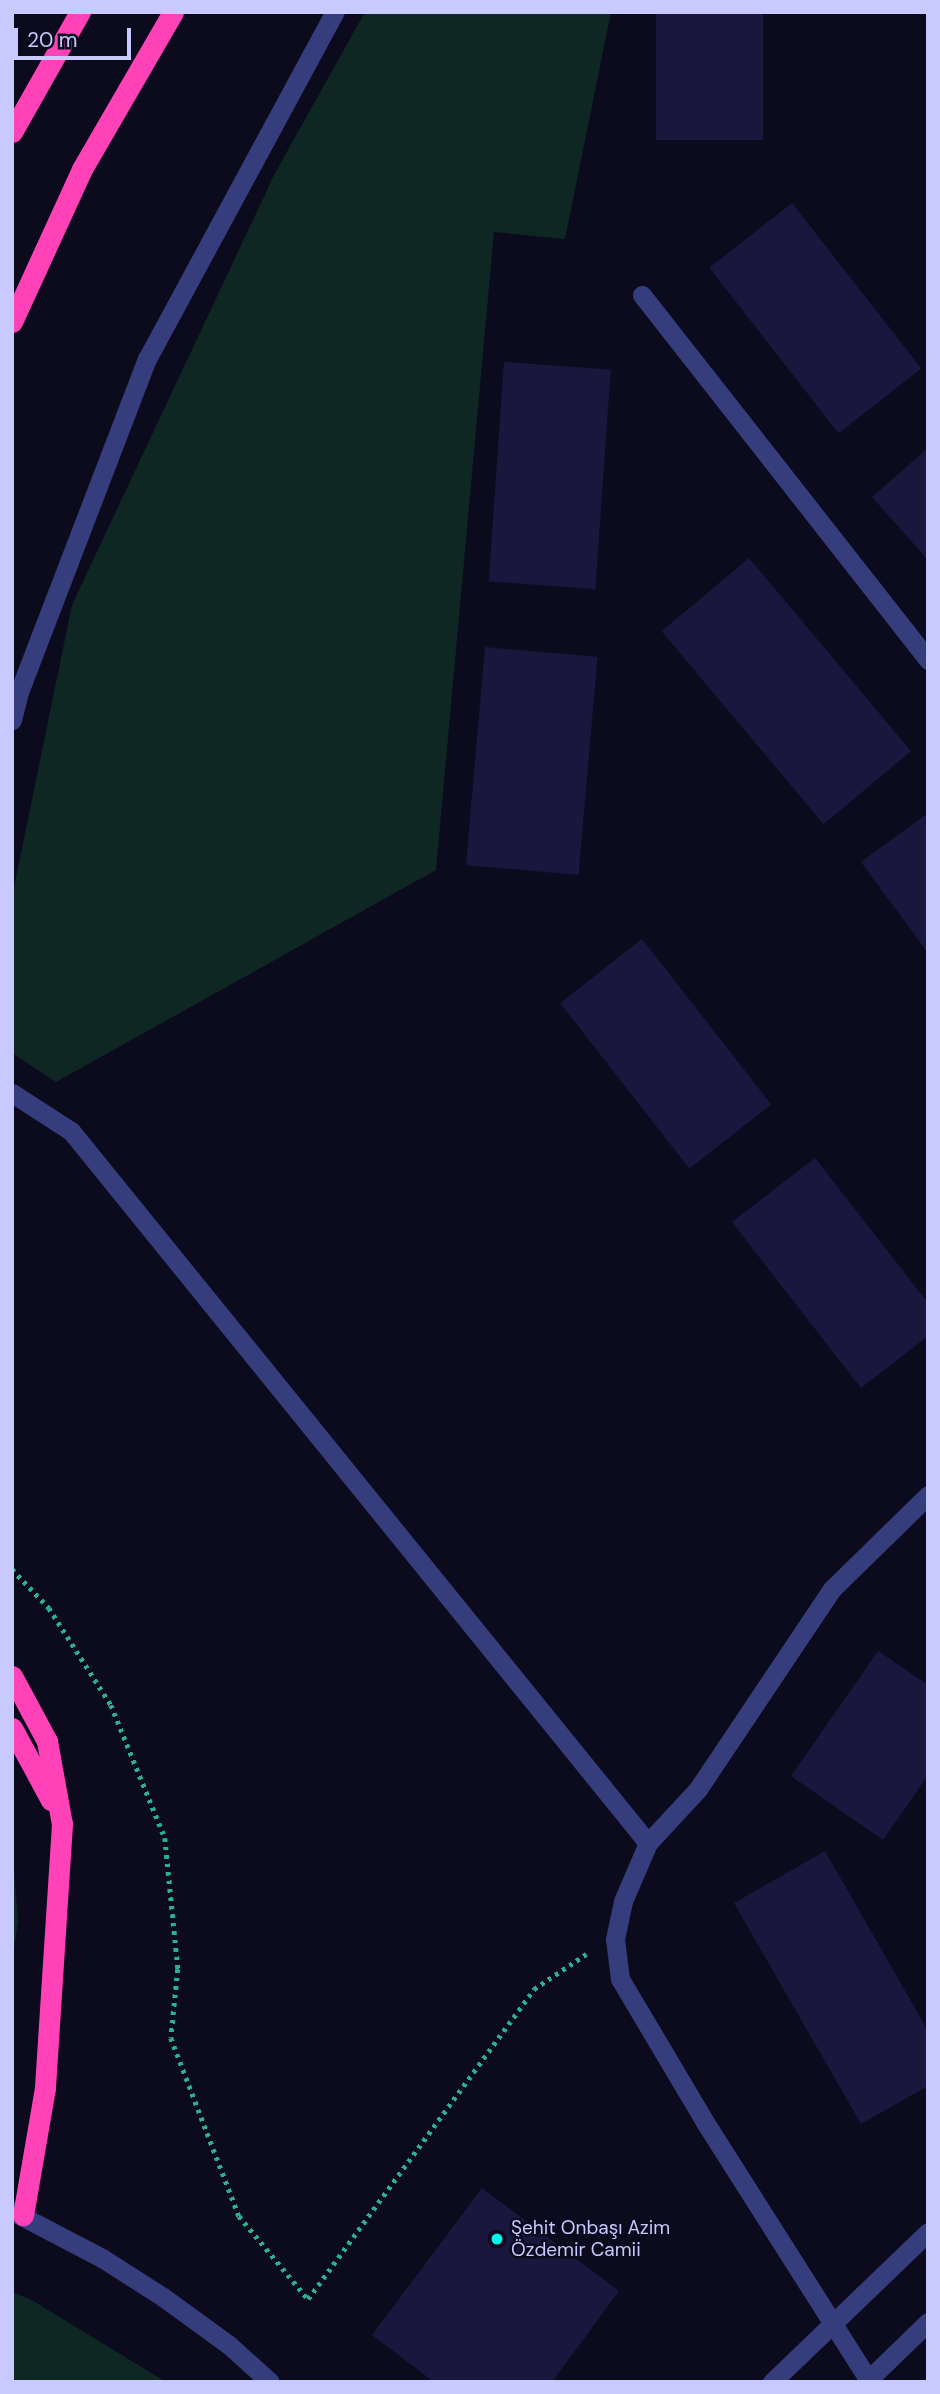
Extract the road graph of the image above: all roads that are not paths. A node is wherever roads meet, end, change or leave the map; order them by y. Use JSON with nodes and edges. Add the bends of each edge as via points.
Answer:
{"nodes":[{"id":1,"x":80,"y":12,"type":"edge"},
{"id":2,"x":173,"y":12,"type":"edge"},
{"id":3,"x":335,"y":12,"type":"edge"},
{"id":4,"x":12,"y":132,"type":"edge"},
{"id":5,"x":642,"y":295,"type":"dead end"},
{"id":6,"x":12,"y":322,"type":"edge"},
{"id":7,"x":928,"y":660,"type":"edge"},
{"id":8,"x":12,"y":720,"type":"edge"},
{"id":9,"x":12,"y":1093,"type":"edge"},
{"id":10,"x":928,"y":1495,"type":"edge"},
{"id":11,"x":12,"y":1676,"type":"edge"},
{"id":12,"x":12,"y":1728,"type":"edge"},
{"id":13,"x":62,"y":1824,"type":"junction"},
{"id":14,"x":648,"y":1843,"type":"junction"},
{"id":15,"x":18,"y":2213,"type":"edge"},
{"id":16,"x":928,"y":2232,"type":"edge"},
{"id":17,"x":928,"y":2322,"type":"edge"},
{"id":18,"x":833,"y":2323,"type":"junction"},
{"id":19,"x":867,"y":2380,"type":"edge"},
{"id":20,"x":270,"y":2382,"type":"edge"},
{"id":21,"x":772,"y":2382,"type":"edge"}],
"edges":[{"from":1,"to":4,"type":"highway"},
{"from":2,"to":6,"type":"highway","via":[[82,169]]},
{"from":3,"to":8,"type":"street","via":[[148,359],[23,680]]},
{"from":5,"to":7,"type":"street"},
{"from":9,"to":14,"type":"street","via":[[71,1131]]},
{"from":10,"to":14,"type":"street","via":[[832,1589],[698,1789]]},
{"from":11,"to":13,"type":"highway","via":[[47,1741]]},
{"from":12,"to":13,"type":"highway"},
{"from":13,"to":15,"type":"highway","via":[[45,2088]]},
{"from":14,"to":18,"type":"street","via":[[624,1901],[615,1939],[620,1979]]},
{"from":15,"to":20,"type":"street","via":[[163,2297],[229,2344]]},
{"from":16,"to":18,"type":"street"},
{"from":17,"to":19,"type":"street"},
{"from":18,"to":19,"type":"street"},
{"from":18,"to":21,"type":"street"}]}
